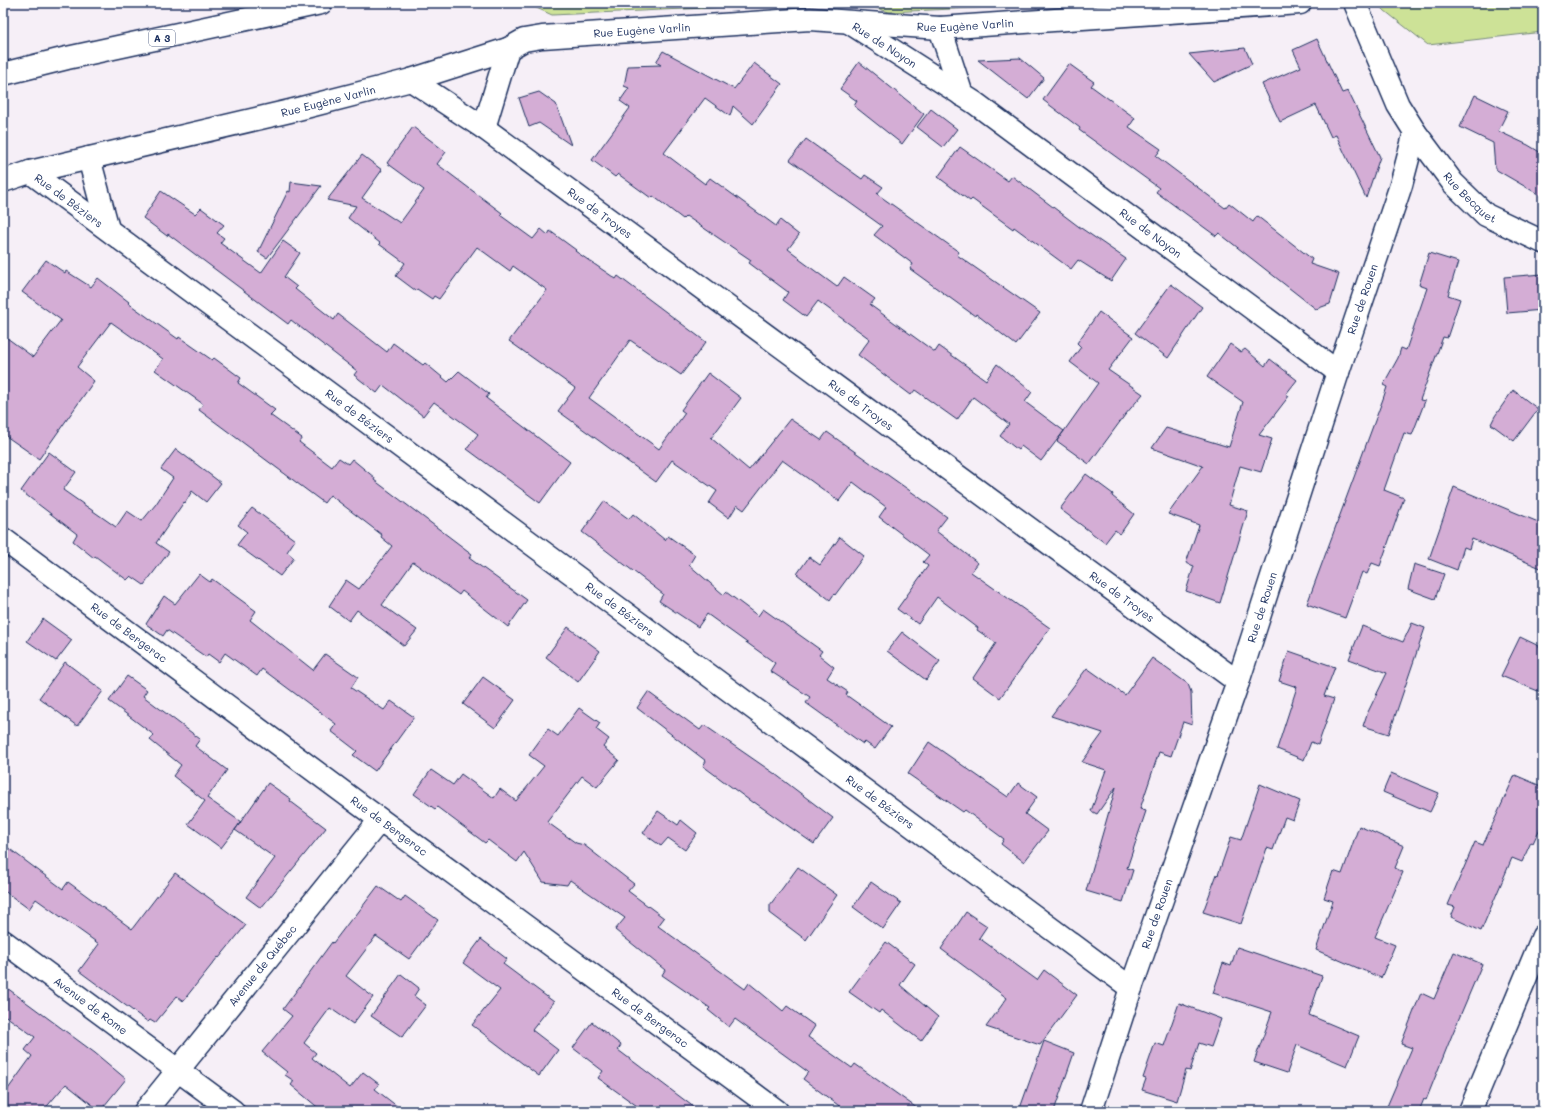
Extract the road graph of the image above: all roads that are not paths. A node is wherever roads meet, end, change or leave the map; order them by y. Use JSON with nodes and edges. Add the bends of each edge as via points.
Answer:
{"nodes":[{"id":1,"x":321,"y":3,"type":"edge"},
{"id":2,"x":1300,"y":3,"type":"edge"},
{"id":3,"x":1355,"y":3,"type":"edge"},
{"id":4,"x":847,"y":21,"type":"junction"},
{"id":5,"x":940,"y":28,"type":"junction"},
{"id":6,"x":508,"y":49,"type":"junction"},
{"id":7,"x":3,"y":74,"type":"edge"},
{"id":8,"x":412,"y":80,"type":"junction"},
{"id":9,"x":962,"y":95,"type":"junction"},
{"id":10,"x":484,"y":128,"type":"junction"},
{"id":11,"x":1414,"y":132,"type":"junction"},
{"id":12,"x":89,"y":158,"type":"junction"},
{"id":13,"x":30,"y":172,"type":"junction"},
{"id":14,"x":3,"y":181,"type":"edge"},
{"id":15,"x":108,"y":229,"type":"junction"},
{"id":16,"x":1543,"y":242,"type":"edge"},
{"id":17,"x":1338,"y":372,"type":"junction"},
{"id":18,"x":3,"y":539,"type":"edge"},
{"id":19,"x":1238,"y":682,"type":"junction"},
{"id":20,"x":380,"y":820,"type":"junction"},
{"id":21,"x":1543,"y":936,"type":"edge"},
{"id":22,"x":3,"y":941,"type":"edge"},
{"id":23,"x":1131,"y":988,"type":"junction"},
{"id":24,"x":178,"y":1070,"type":"junction"},
{"id":25,"x":145,"y":1111,"type":"edge"},
{"id":26,"x":233,"y":1111,"type":"edge"},
{"id":27,"x":777,"y":1111,"type":"edge"},
{"id":28,"x":1091,"y":1111,"type":"edge"},
{"id":29,"x":1470,"y":1111,"type":"edge"}],
"edges":[{"from":1,"to":7,"type":"main road","number":"A 3"},
{"from":2,"to":5,"type":"main road","name":"Rue Eugène Varlin"},
{"from":3,"to":11,"type":"main road","via":[[1398,104]]},
{"from":4,"to":5,"type":"main road","name":"Rue Eugène Varlin"},
{"from":4,"to":6,"type":"main road","name":"Rue Eugène Varlin","via":[[810,19],[542,37],[524,40]]},
{"from":4,"to":9,"type":"main road","name":"Rue de Noyon"},
{"from":5,"to":9,"type":"main road"},
{"from":6,"to":8,"type":"main road","name":"Rue Eugène Varlin"},
{"from":6,"to":10,"type":"main road"},
{"from":8,"to":10,"type":"main road","name":"Rue de Troyes"},
{"from":8,"to":12,"type":"main road","name":"Rue Eugène Varlin"},
{"from":9,"to":17,"type":"main road","name":"Rue de Noyon"},
{"from":10,"to":19,"type":"main road","name":"Rue de Troyes"},
{"from":11,"to":16,"type":"main road","name":"Rue Becquet","via":[[1453,184],[1486,214]]},
{"from":11,"to":17,"type":"main road","name":"Rue de Rouen","via":[[1402,185]]},
{"from":12,"to":13,"type":"main road","name":"Rue Eugène Varlin"},
{"from":12,"to":15,"type":"main road","name":"Rue de Béziers"},
{"from":13,"to":14,"type":"main road","name":"Rue Eugène Varlin"},
{"from":13,"to":15,"type":"main road","name":"Rue de Béziers"},
{"from":15,"to":23,"type":"main road","name":"Rue de Béziers"},
{"from":17,"to":19,"type":"main road","name":"Rue de Rouen"},
{"from":18,"to":20,"type":"main road","name":"Rue de Bergerac"},
{"from":19,"to":23,"type":"main road","name":"Rue de Rouen"},
{"from":20,"to":24,"type":"main road","name":"Avenue de Québec"},
{"from":20,"to":27,"type":"main road","name":"Rue de Bergerac"},
{"from":21,"to":29,"type":"main road"},
{"from":22,"to":24,"type":"main road","name":"Avenue de Rome"},
{"from":23,"to":28,"type":"main road","name":"Rue de Rouen"},
{"from":24,"to":25,"type":"main road","name":"Avenue de Québec"},
{"from":24,"to":26,"type":"main road","name":"Avenue de Rome"}]}
